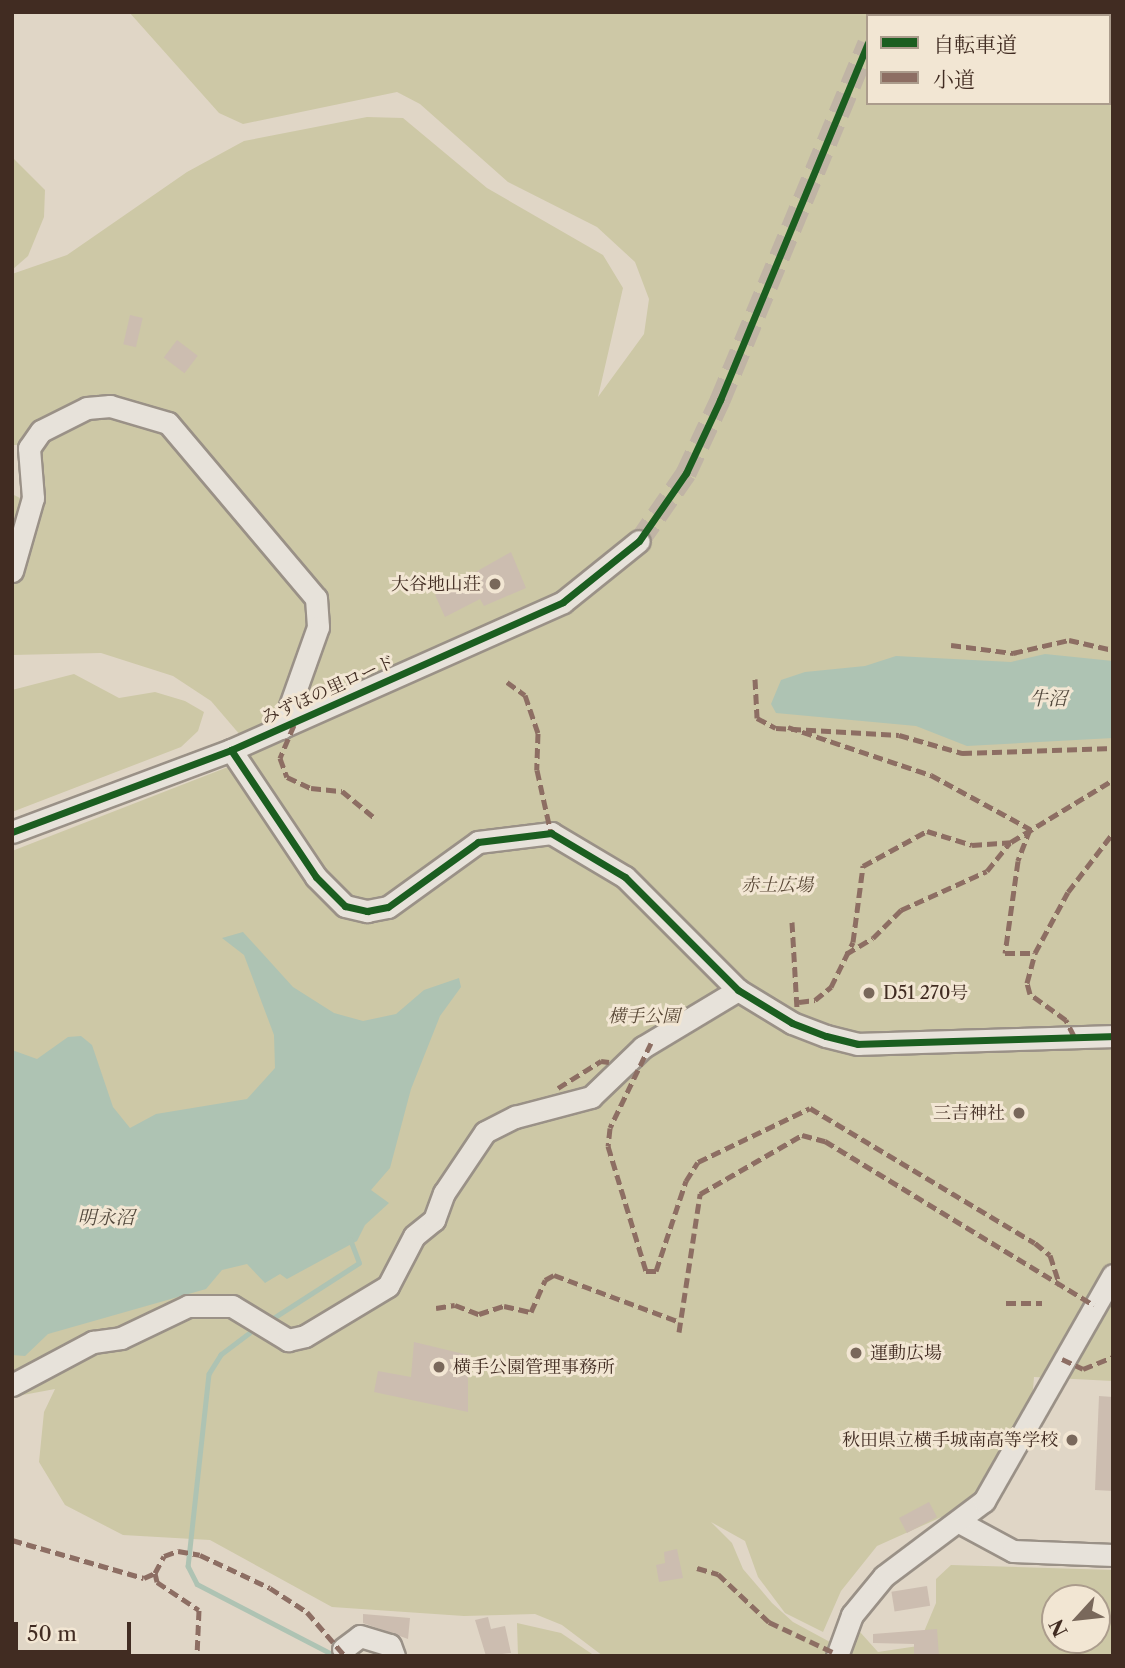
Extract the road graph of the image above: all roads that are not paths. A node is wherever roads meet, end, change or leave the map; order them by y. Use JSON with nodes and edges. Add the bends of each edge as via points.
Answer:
{"nodes":[{"id":1,"x":639,"y":541,"type":"tunnel mouth"},
{"id":2,"x":12,"y":571,"type":"edge"},
{"id":3,"x":282,"y":728,"type":"junction"},
{"id":4,"x":231,"y":750,"type":"junction"},
{"id":5,"x":12,"y":832,"type":"edge"},
{"id":6,"x":738,"y":990,"type":"junction"},
{"id":7,"x":1113,"y":1036,"type":"edge"},
{"id":8,"x":1113,"y":1275,"type":"edge"},
{"id":9,"x":12,"y":1385,"type":"edge"},
{"id":10,"x":961,"y":1523,"type":"junction"},
{"id":11,"x":1113,"y":1555,"type":"edge"},
{"id":12,"x":343,"y":1649,"type":"dead end"},
{"id":13,"x":394,"y":1656,"type":"edge"},
{"id":14,"x":837,"y":1656,"type":"edge"}],
"edges":[{"from":1,"to":3,"type":"street","name":"みずほの里ロード","via":[[563,601]]},
{"from":2,"to":3,"type":"street","via":[[33,498],[29,448],[41,431],[98,407],[141,411],[168,423],[316,598],[318,627]]},
{"from":3,"to":4,"type":"street","name":"みずほの里ロード"},
{"from":4,"to":5,"type":"street","name":"みずほの里ロード"},
{"from":4,"to":6,"type":"street","via":[[316,877],[345,906],[367,911],[388,906],[478,842],[551,833],[625,877]]},
{"from":6,"to":7,"type":"street","via":[[792,1023],[858,1044]]},
{"from":6,"to":9,"type":"street","via":[[643,1047],[590,1097],[515,1118],[485,1132],[444,1193],[434,1220],[414,1237],[388,1286],[305,1336],[288,1340],[232,1306],[188,1306],[121,1338],[93,1342]]},
{"from":8,"to":10,"type":"street","via":[[995,1483]]},
{"from":10,"to":11,"type":"street","via":[[1013,1551]]},
{"from":10,"to":14,"type":"street","via":[[884,1576],[852,1615]]},
{"from":12,"to":13,"type":"street","via":[[360,1636],[390,1644]]}]}
